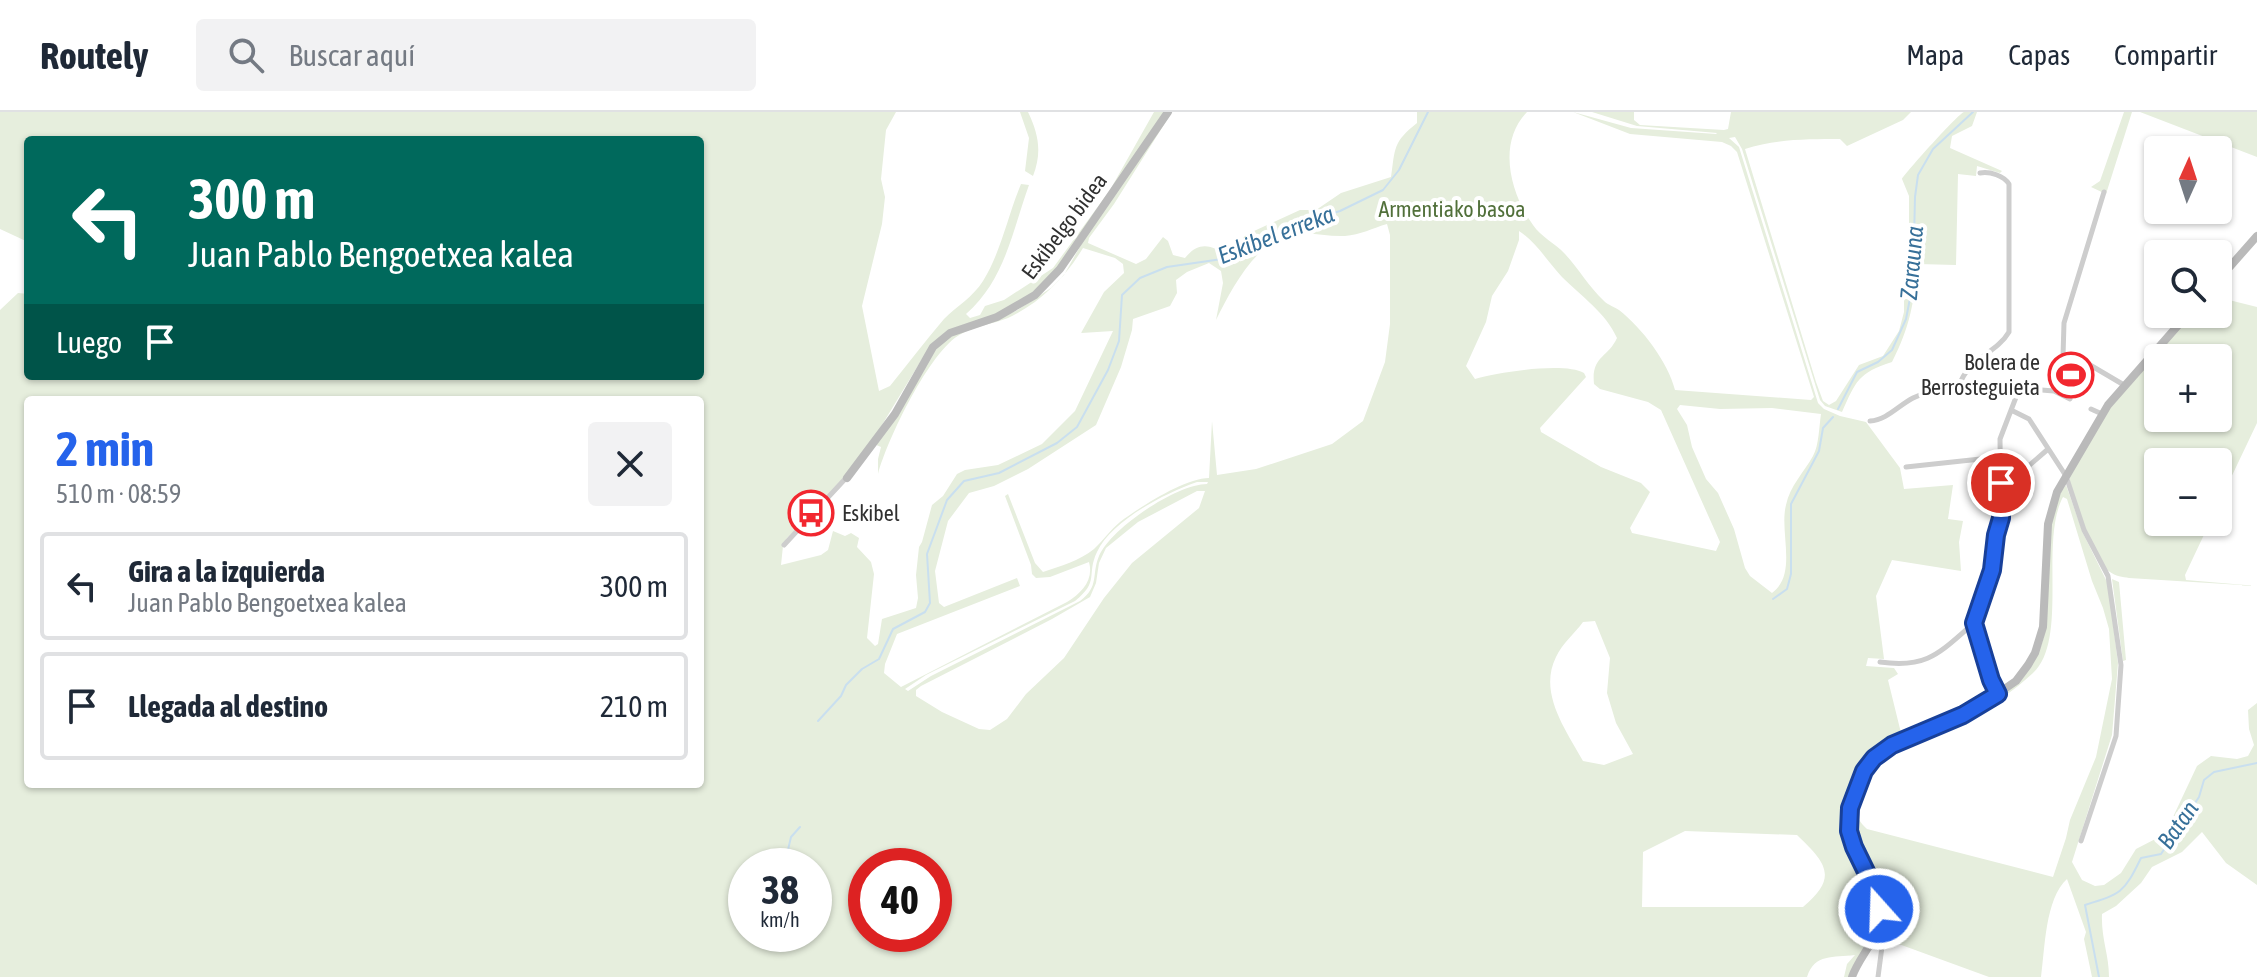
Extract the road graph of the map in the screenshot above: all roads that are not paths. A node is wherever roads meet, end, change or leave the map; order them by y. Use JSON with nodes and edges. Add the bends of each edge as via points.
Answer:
{"nodes":[{"id":1,"x":1168,"y":112,"type":"edge"},
{"id":2,"x":1980,"y":173,"type":"dead end"},
{"id":3,"x":2104,"y":192,"type":"dead end"},
{"id":4,"x":2257,"y":236,"type":"edge"},
{"id":5,"x":2232,"y":264,"type":"edge"},
{"id":6,"x":2175,"y":328,"type":"edge"},
{"id":7,"x":2068,"y":361,"type":"junction"},
{"id":8,"x":2124,"y":385,"type":"junction"},
{"id":9,"x":1959,"y":386,"type":"junction"},
{"id":10,"x":2054,"y":391,"type":"junction"},
{"id":11,"x":2018,"y":392,"type":"junction"},
{"id":12,"x":2070,"y":399,"type":"dead end"},
{"id":13,"x":2091,"y":409,"type":"dead end"},
{"id":14,"x":2013,"y":411,"type":"junction"},
{"id":15,"x":2102,"y":414,"type":"junction"},
{"id":16,"x":1870,"y":421,"type":"dead end"},
{"id":17,"x":2047,"y":450,"type":"junction"},
{"id":18,"x":1999,"y":457,"type":"junction"},
{"id":19,"x":1906,"y":467,"type":"dead end"},
{"id":20,"x":2066,"y":476,"type":"junction"},
{"id":21,"x":847,"y":478,"type":"joint"},
{"id":22,"x":2001,"y":483,"type":"junction"},
{"id":23,"x":784,"y":545,"type":"dead end"},
{"id":24,"x":1974,"y":623,"type":"junction"},
{"id":25,"x":1880,"y":662,"type":"dead end"},
{"id":26,"x":1998,"y":694,"type":"junction"},
{"id":27,"x":2081,"y":841,"type":"dead end"},
{"id":28,"x":1880,"y":920,"type":"junction"},
{"id":29,"x":1852,"y":977,"type":"edge"},
{"id":30,"x":1878,"y":977,"type":"edge"}],
"edges":[{"from":1,"to":21,"type":"street","name":"Eskibelgo bidea","via":[[1060,269],[1035,295],[997,317],[950,333],[933,347],[895,414]]},
{"from":2,"to":9,"type":"street","via":[[2009,184],[2009,332],[1981,355]]},
{"from":3,"to":7,"type":"street","via":[[2064,323],[2063,356]]},
{"from":4,"to":5,"type":"street"},
{"from":6,"to":8,"type":"street"},
{"from":7,"to":8,"type":"street","via":[[2085,362]]},
{"from":7,"to":10,"type":"street"},
{"from":8,"to":15,"type":"street"},
{"from":9,"to":11,"type":"street"},
{"from":9,"to":16,"type":"street","via":[[1913,398],[1879,421]]},
{"from":10,"to":11,"type":"street"},
{"from":10,"to":12,"type":"street"},
{"from":11,"to":14,"type":"street"},
{"from":13,"to":15,"type":"street"},
{"from":14,"to":17,"type":"street","via":[[2029,419]]},
{"from":14,"to":18,"type":"street","via":[[2000,439]]},
{"from":15,"to":20,"type":"street"},
{"from":17,"to":20,"type":"street"},
{"from":17,"to":22,"type":"street"},
{"from":18,"to":19,"type":"street"},
{"from":18,"to":22,"type":"street"},
{"from":20,"to":26,"type":"street","via":[[2048,524],[2040,640],[2022,674]]},
{"from":20,"to":27,"type":"street","via":[[2084,530],[2108,576],[2121,665],[2116,736]]},
{"from":21,"to":23,"type":"street"},
{"from":22,"to":24,"type":"street","via":[[1992,570]]},
{"from":24,"to":25,"type":"street","via":[[1933,658],[1902,665]]},
{"from":24,"to":26,"type":"street"},
{"from":26,"to":28,"type":"street","via":[[1892,745],[1864,771],[1850,808],[1849,831],[1875,890]]},
{"from":28,"to":29,"type":"street"},
{"from":28,"to":30,"type":"street"}]}
